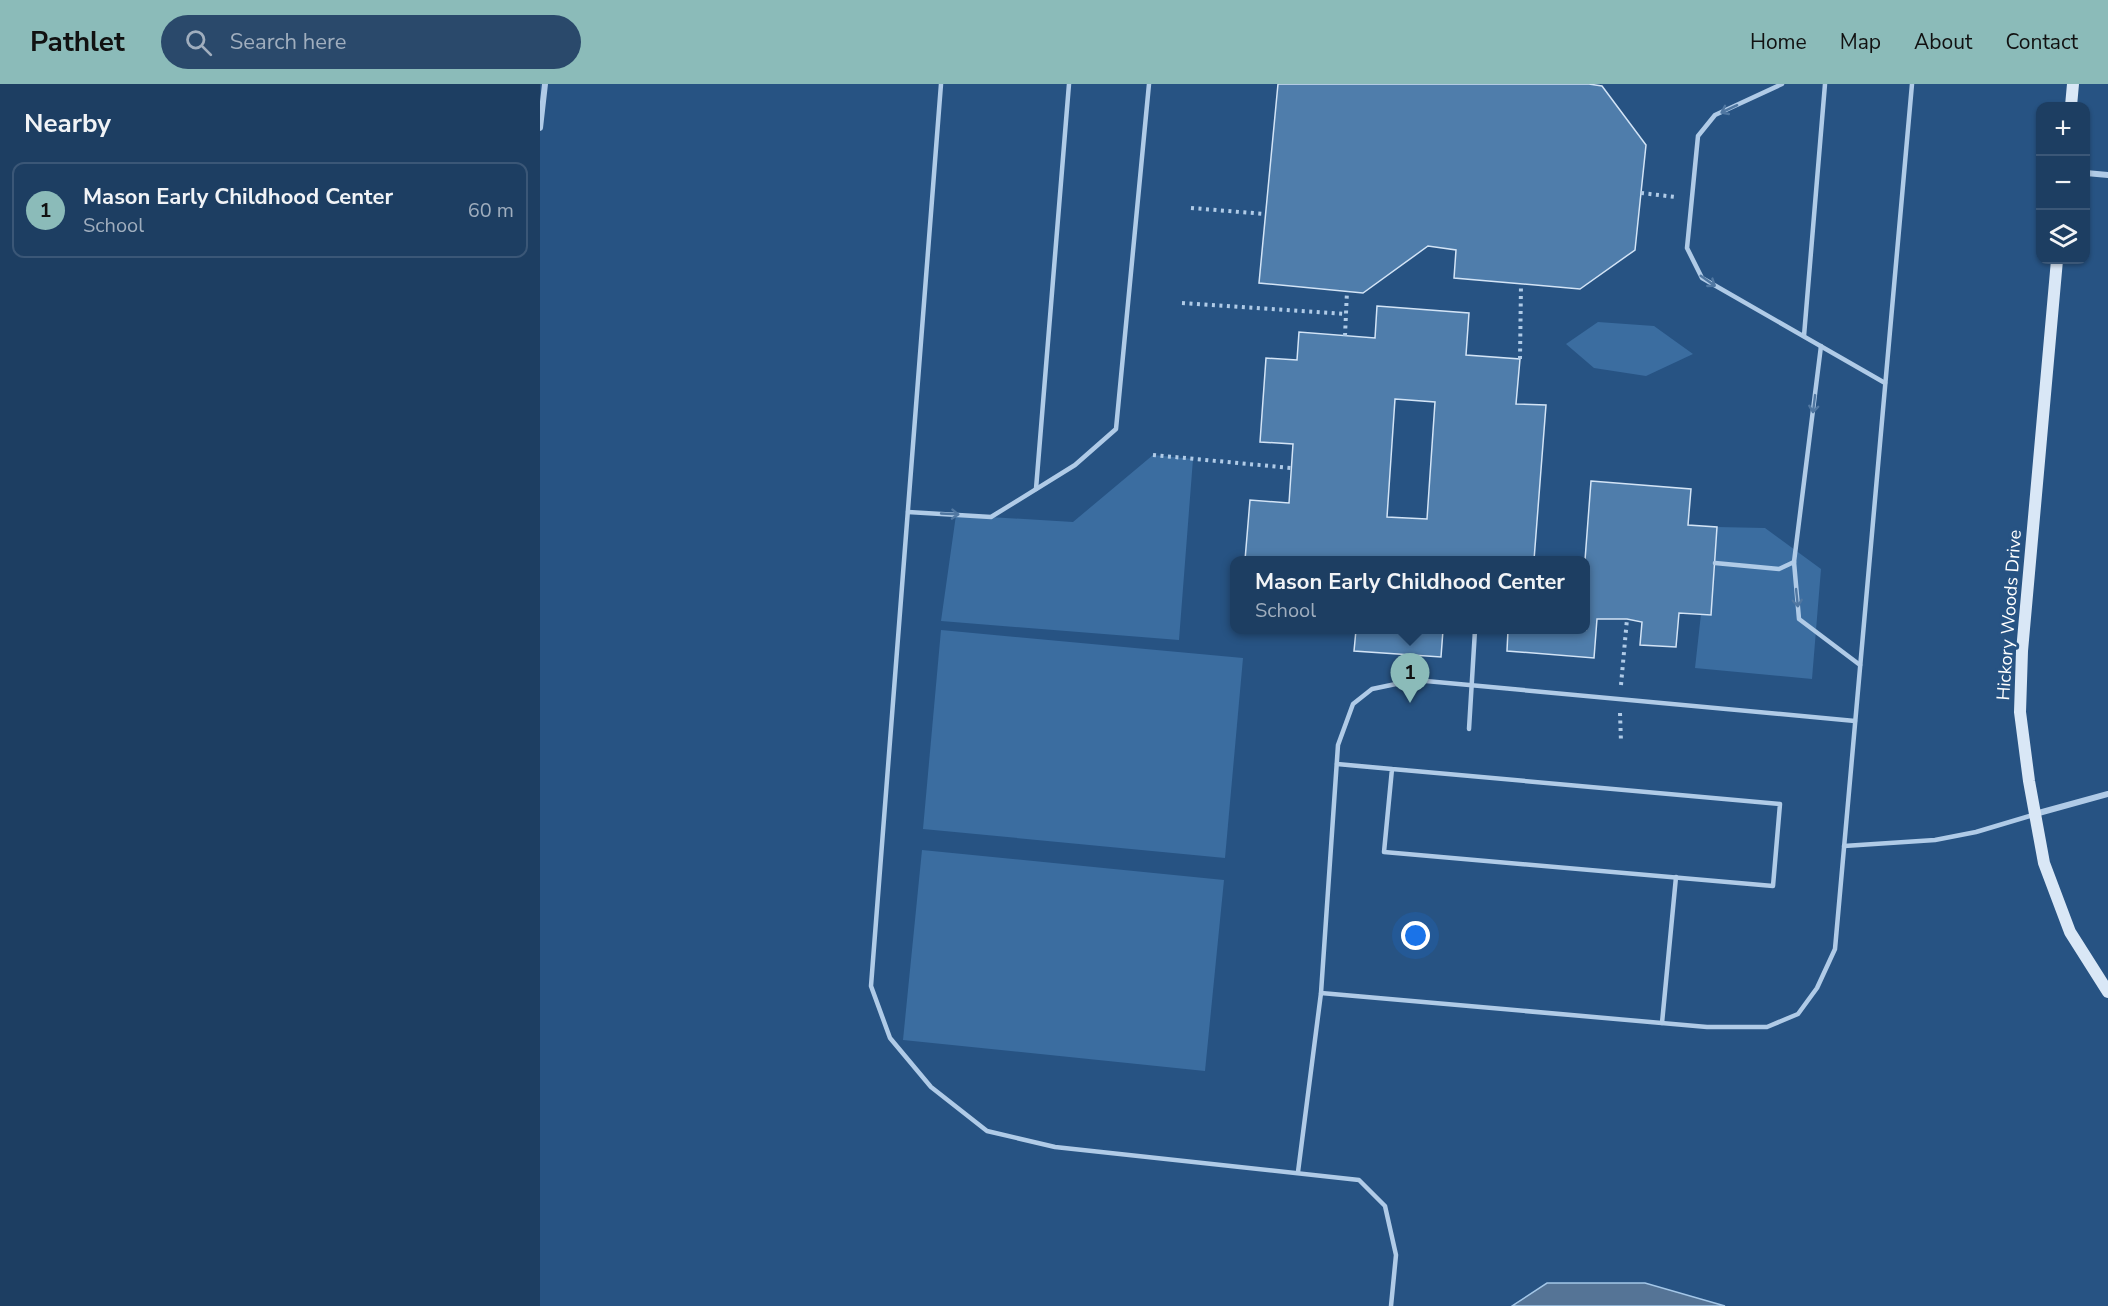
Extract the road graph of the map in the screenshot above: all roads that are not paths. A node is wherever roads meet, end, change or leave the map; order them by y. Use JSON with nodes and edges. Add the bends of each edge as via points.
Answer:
{"nodes":[{"id":1,"x":545,"y":84,"type":"edge"},
{"id":2,"x":941,"y":84,"type":"edge"},
{"id":3,"x":1069,"y":84,"type":"edge"},
{"id":4,"x":1149,"y":84,"type":"edge"},
{"id":5,"x":1782,"y":84,"type":"edge"},
{"id":6,"x":1824,"y":84,"type":"edge"},
{"id":7,"x":1912,"y":84,"type":"edge"},
{"id":8,"x":2073,"y":84,"type":"edge"},
{"id":9,"x":2071,"y":102,"type":"edge"},
{"id":10,"x":540,"y":128,"type":"edge"},
{"id":11,"x":2090,"y":173,"type":"edge"},
{"id":12,"x":2108,"y":175,"type":"edge"},
{"id":13,"x":2057,"y":264,"type":"edge"},
{"id":14,"x":1804,"y":336,"type":"junction"},
{"id":15,"x":1821,"y":346,"type":"junction"},
{"id":16,"x":1885,"y":383,"type":"junction"},
{"id":17,"x":1036,"y":489,"type":"junction"},
{"id":18,"x":908,"y":512,"type":"junction"},
{"id":19,"x":1794,"y":562,"type":"junction"},
{"id":20,"x":1715,"y":563,"type":"dead end"},
{"id":21,"x":1475,"y":634,"type":"edge"},
{"id":22,"x":1860,"y":665,"type":"junction"},
{"id":23,"x":1472,"y":685,"type":"junction"},
{"id":24,"x":1855,"y":721,"type":"junction"},
{"id":25,"x":1469,"y":729,"type":"dead end"},
{"id":26,"x":1337,"y":764,"type":"junction"},
{"id":27,"x":1392,"y":769,"type":"junction"},
{"id":28,"x":2108,"y":794,"type":"edge"},
{"id":29,"x":2035,"y":814,"type":"junction"},
{"id":30,"x":1844,"y":846,"type":"junction"},
{"id":31,"x":1676,"y":878,"type":"junction"},
{"id":32,"x":2108,"y":992,"type":"edge"},
{"id":33,"x":1321,"y":993,"type":"junction"},
{"id":34,"x":1662,"y":1023,"type":"junction"},
{"id":35,"x":1298,"y":1172,"type":"junction"},
{"id":36,"x":1391,"y":1306,"type":"edge"}],
"edges":[{"from":1,"to":10,"type":"street"},
{"from":2,"to":18,"type":"lane"},
{"from":3,"to":17,"type":"lane"},
{"from":4,"to":17,"type":"lane","via":[[1116,429],[1075,465]]},
{"from":5,"to":14,"type":"lane","one_way":true,"via":[[1715,115],[1698,136],[1687,248],[1702,278]]},
{"from":6,"to":14,"type":"lane"},
{"from":7,"to":16,"type":"lane"},
{"from":8,"to":9,"type":"street"},
{"from":11,"to":12,"type":"street"},
{"from":13,"to":29,"type":"street","name":"Hickory Woods Drive","via":[[2020,712]]},
{"from":14,"to":15,"type":"lane"},
{"from":15,"to":16,"type":"lane"},
{"from":15,"to":19,"type":"lane","one_way":true},
{"from":16,"to":22,"type":"lane"},
{"from":18,"to":17,"type":"lane","one_way":true,"via":[[991,517]]},
{"from":18,"to":35,"type":"lane","via":[[871,986],[890,1038],[931,1087],[987,1131],[1055,1147]]},
{"from":19,"to":20,"type":"lane","via":[[1779,569]]},
{"from":19,"to":22,"type":"lane","one_way":true,"via":[[1799,619]]},
{"from":21,"to":23,"type":"lane"},
{"from":22,"to":24,"type":"lane"},
{"from":23,"to":24,"type":"lane"},
{"from":23,"to":25,"type":"lane"},
{"from":23,"to":26,"type":"lane","via":[[1415,680],[1372,689],[1353,704],[1338,745]]},
{"from":24,"to":30,"type":"lane"},
{"from":26,"to":27,"type":"lane"},
{"from":26,"to":33,"type":"lane"},
{"from":27,"to":31,"type":"lane","via":[[1384,852]]},
{"from":27,"to":31,"type":"lane","via":[[1780,804],[1773,886]]},
{"from":28,"to":29,"type":"street"},
{"from":29,"to":30,"type":"lane","via":[[1935,840]]},
{"from":29,"to":32,"type":"street","name":"Hickory Woods Drive","via":[[2044,863],[2070,932]]},
{"from":30,"to":34,"type":"lane","via":[[1835,949],[1817,988],[1798,1014],[1767,1027]]},
{"from":31,"to":34,"type":"lane"},
{"from":33,"to":34,"type":"lane"},
{"from":33,"to":35,"type":"lane"},
{"from":35,"to":36,"type":"lane","via":[[1359,1180],[1385,1206],[1396,1255]]}]}
